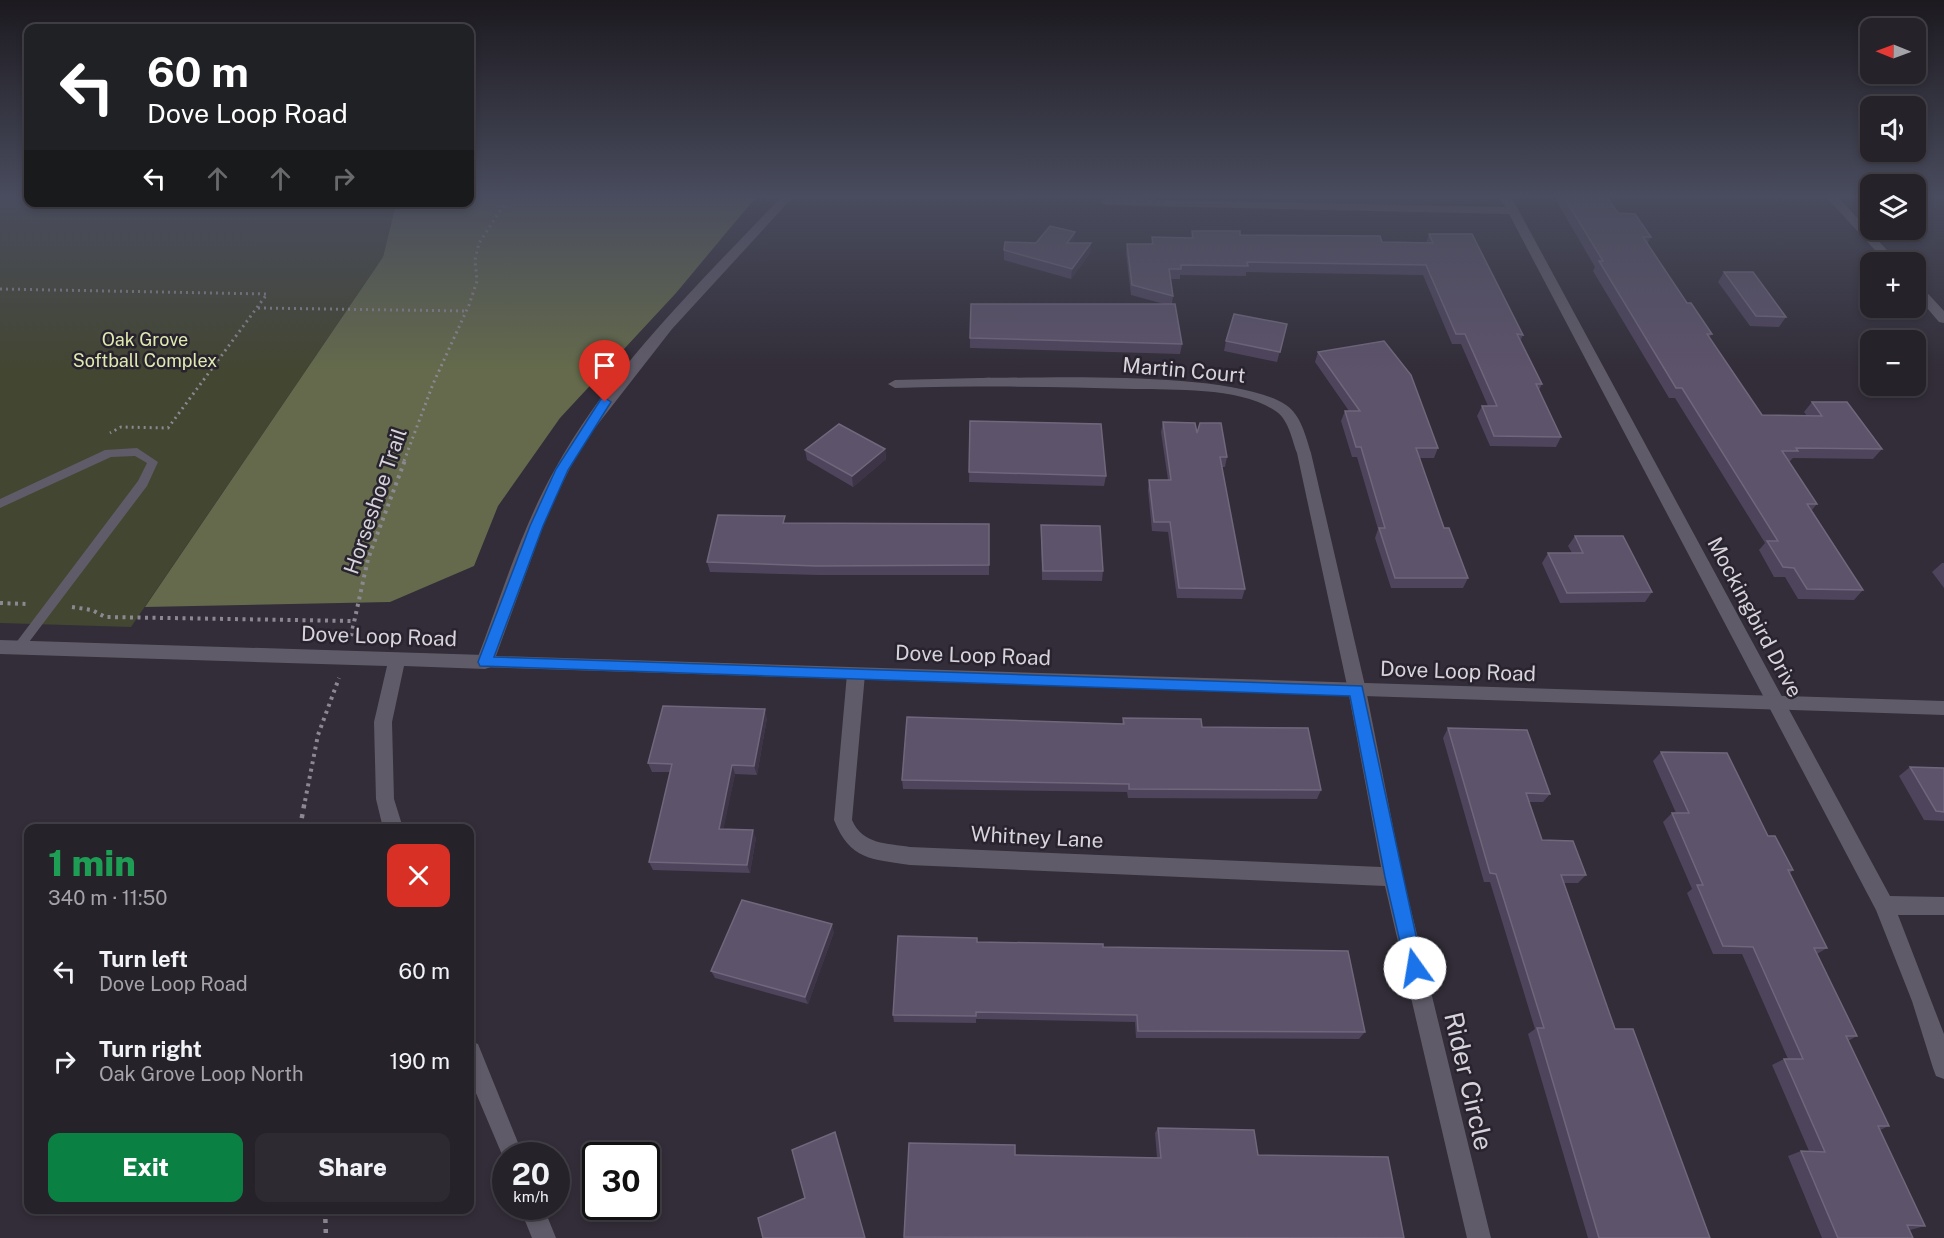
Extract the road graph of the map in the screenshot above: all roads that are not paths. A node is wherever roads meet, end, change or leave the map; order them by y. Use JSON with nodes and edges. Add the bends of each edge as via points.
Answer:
{"nodes":[{"id":1,"x":734,"y":255,"type":"edge"},
{"id":2,"x":1536,"y":255,"type":"edge"},
{"id":3,"x":1926,"y":299,"type":"edge"},
{"id":4,"x":1944,"y":319,"type":"edge"},
{"id":5,"x":895,"y":384,"type":"dead end"},
{"id":6,"x":0,"y":504,"type":"edge"},
{"id":7,"x":0,"y":647,"type":"edge"},
{"id":8,"x":19,"y":647,"type":"junction"},
{"id":9,"x":397,"y":659,"type":"junction"},
{"id":10,"x":485,"y":662,"type":"junction"},
{"id":11,"x":856,"y":674,"type":"junction"},
{"id":12,"x":1357,"y":690,"type":"junction"},
{"id":13,"x":1774,"y":703,"type":"junction"},
{"id":14,"x":1944,"y":708,"type":"edge"},
{"id":15,"x":392,"y":824,"type":"edge"},
{"id":16,"x":1393,"y":877,"type":"junction"},
{"id":17,"x":1884,"y":905,"type":"junction"},
{"id":18,"x":1944,"y":906,"type":"edge"},
{"id":19,"x":474,"y":1062,"type":"edge"},
{"id":20,"x":1944,"y":1068,"type":"edge"},
{"id":21,"x":506,"y":1142,"type":"edge"},
{"id":22,"x":537,"y":1220,"type":"edge"},
{"id":23,"x":544,"y":1238,"type":"edge"},
{"id":24,"x":1479,"y":1238,"type":"edge"}],
"edges":[{"from":1,"to":10,"type":"street","via":[[631,368],[562,469]]},
{"from":2,"to":13,"type":"street","name":"Mockingbird Drive"},
{"from":3,"to":4,"type":"street"},
{"from":5,"to":12,"type":"street","name":"Martin Court","via":[[1004,381],[1183,386],[1245,394],[1284,410],[1295,426],[1304,453]]},
{"from":6,"to":8,"type":"lane","via":[[109,453],[137,452],[153,462],[143,483]]},
{"from":7,"to":8,"type":"street","name":"Dove Loop Road"},
{"from":8,"to":9,"type":"street","name":"Dove Loop Road"},
{"from":9,"to":10,"type":"street","name":"Dove Loop Road"},
{"from":9,"to":15,"type":"street","via":[[383,722],[385,799]]},
{"from":10,"to":11,"type":"street","name":"Dove Loop Road"},
{"from":11,"to":12,"type":"street","name":"Dove Loop Road"},
{"from":11,"to":16,"type":"street","name":"Whitney Lane","via":[[843,820],[848,838],[863,848],[910,856]]},
{"from":12,"to":13,"type":"street","name":"Dove Loop Road"},
{"from":12,"to":16,"type":"street","name":"Rider Circle"},
{"from":13,"to":14,"type":"street","name":"Dove Loop Road"},
{"from":13,"to":17,"type":"street","name":"Mockingbird Drive"},
{"from":16,"to":24,"type":"street","name":"Rider Circle"},
{"from":17,"to":18,"type":"street"},
{"from":17,"to":20,"type":"street","name":"Mockingbird Drive","via":[[1923,1001]]},
{"from":19,"to":21,"type":"street"},
{"from":22,"to":23,"type":"street"}]}
